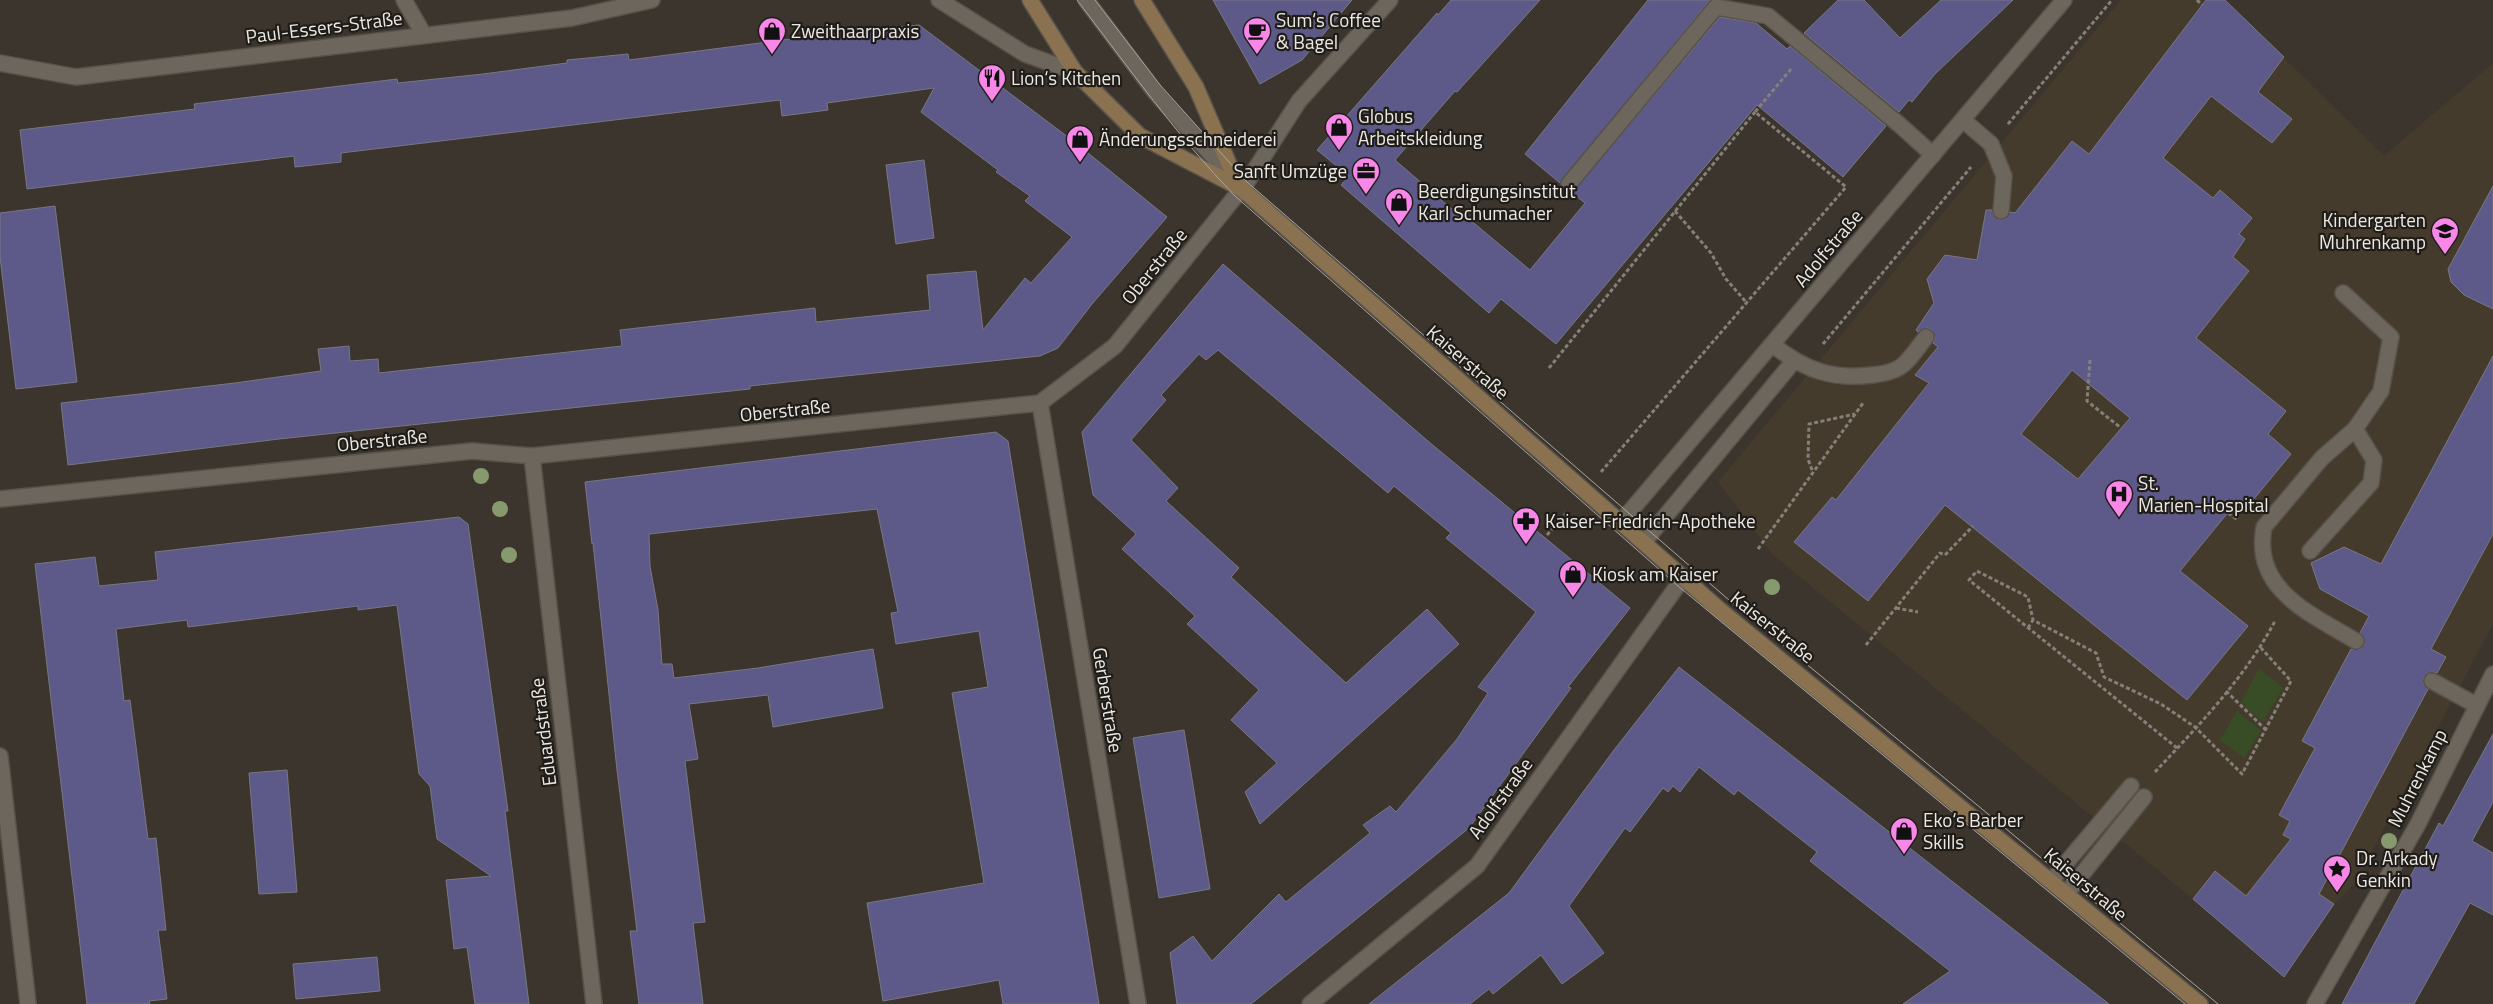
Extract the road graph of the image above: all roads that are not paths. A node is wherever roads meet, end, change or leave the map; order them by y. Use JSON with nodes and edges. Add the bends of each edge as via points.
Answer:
{"nodes":[{"id":1,"x":404,"y":0,"type":"edge"},
{"id":2,"x":652,"y":0,"type":"edge"},
{"id":3,"x":939,"y":0,"type":"edge"},
{"id":4,"x":1030,"y":0,"type":"edge"},
{"id":5,"x":1086,"y":0,"type":"edge"},
{"id":6,"x":1142,"y":0,"type":"edge"},
{"id":7,"x":1390,"y":0,"type":"edge"},
{"id":8,"x":2064,"y":0,"type":"edge"},
{"id":9,"x":424,"y":36,"type":"junction"},
{"id":10,"x":0,"y":63,"type":"edge"},
{"id":11,"x":1075,"y":72,"type":"junction"},
{"id":12,"x":1963,"y":120,"type":"junction"},
{"id":13,"x":1933,"y":155,"type":"junction"},
{"id":14,"x":1569,"y":184,"type":"dead end"},
{"id":15,"x":1242,"y":189,"type":"junction"},
{"id":16,"x":2000,"y":211,"type":"dead end"},
{"id":17,"x":2343,"y":293,"type":"dead end"},
{"id":18,"x":1926,"y":338,"type":"dead end"},
{"id":19,"x":1773,"y":346,"type":"junction"},
{"id":20,"x":1793,"y":362,"type":"junction"},
{"id":21,"x":1040,"y":403,"type":"junction"},
{"id":22,"x":2355,"y":429,"type":"junction"},
{"id":23,"x":532,"y":456,"type":"junction"},
{"id":24,"x":0,"y":499,"type":"edge"},
{"id":25,"x":1622,"y":522,"type":"junction"},
{"id":26,"x":1644,"y":542,"type":"junction"},
{"id":27,"x":2310,"y":551,"type":"dead end"},
{"id":28,"x":1683,"y":578,"type":"junction"},
{"id":29,"x":2356,"y":641,"type":"dead end"},
{"id":30,"x":2493,"y":674,"type":"edge"},
{"id":31,"x":2432,"y":681,"type":"dead end"},
{"id":32,"x":2476,"y":705,"type":"junction"},
{"id":33,"x":0,"y":756,"type":"edge"},
{"id":34,"x":2131,"y":786,"type":"dead end"},
{"id":35,"x":2144,"y":796,"type":"dead end"},
{"id":36,"x":2051,"y":881,"type":"junction"},
{"id":37,"x":2066,"y":894,"type":"junction"},
{"id":38,"x":28,"y":1004,"type":"edge"},
{"id":39,"x":594,"y":1004,"type":"edge"},
{"id":40,"x":1138,"y":1004,"type":"edge"},
{"id":41,"x":1310,"y":1004,"type":"edge"},
{"id":42,"x":2200,"y":1004,"type":"edge"},
{"id":43,"x":2315,"y":1004,"type":"edge"}],
"edges":[{"from":1,"to":9,"type":"street"},
{"from":2,"to":9,"type":"street","name":"Paul-Essers-Straße","via":[[572,18]]},
{"from":3,"to":11,"type":"street","via":[[1025,54]]},
{"from":4,"to":11,"type":"main road","name":"Kaiserstraße"},
{"from":5,"to":15,"type":"street","via":[[1155,92]]},
{"from":6,"to":15,"type":"main road","name":"Kaiserstraße","via":[[1196,87]]},
{"from":7,"to":15,"type":"street","name":"Oberstraße","via":[[1299,101]]},
{"from":8,"to":12,"type":"street","name":"Adolfstraße"},
{"from":9,"to":10,"type":"street","name":"Paul-Essers-Straße","via":[[76,77]]},
{"from":11,"to":15,"type":"main road","name":"Kaiserstraße","via":[[1140,136]]},
{"from":12,"to":13,"type":"street","name":"Adolfstraße"},
{"from":12,"to":16,"type":"street","via":[[1990,144],[2004,176]]},
{"from":13,"to":14,"type":"street","via":[[1768,16],[1716,8]]},
{"from":13,"to":19,"type":"street","name":"Adolfstraße"},
{"from":15,"to":21,"type":"street","name":"Oberstraße","via":[[1115,346]]},
{"from":15,"to":25,"type":"main road","name":"Kaiserstraße"},
{"from":17,"to":22,"type":"street","via":[[2391,337],[2380,391]]},
{"from":18,"to":20,"type":"street","via":[[1903,366],[1884,374],[1832,376]]},
{"from":19,"to":20,"type":"street"},
{"from":19,"to":25,"type":"street","name":"Adolfstraße"},
{"from":20,"to":26,"type":"street"},
{"from":21,"to":23,"type":"street","name":"Oberstraße"},
{"from":21,"to":40,"type":"street","name":"Gerberstraße"},
{"from":22,"to":27,"type":"street","via":[[2374,460],[2371,483]]},
{"from":22,"to":29,"type":"street","via":[[2322,458],[2264,527],[2262,539],[2267,568],[2275,586],[2301,609]]},
{"from":23,"to":24,"type":"street","name":"Oberstraße","via":[[472,451]]},
{"from":23,"to":39,"type":"street","name":"Eduardstraße"},
{"from":25,"to":26,"type":"main road","name":"Kaiserstraße"},
{"from":26,"to":28,"type":"main road","name":"Kaiserstraße"},
{"from":28,"to":36,"type":"main road","name":"Kaiserstraße"},
{"from":28,"to":41,"type":"street","name":"Adolfstraße","via":[[1477,866]]},
{"from":30,"to":32,"type":"street","name":"Muhrenkamp"},
{"from":31,"to":32,"type":"street"},
{"from":32,"to":43,"type":"street","name":"Muhrenkamp","via":[[2418,824]]},
{"from":33,"to":38,"type":"street"},
{"from":34,"to":36,"type":"street"},
{"from":35,"to":37,"type":"street"},
{"from":36,"to":37,"type":"main road","name":"Kaiserstraße"},
{"from":37,"to":42,"type":"main road","name":"Kaiserstraße"}]}
